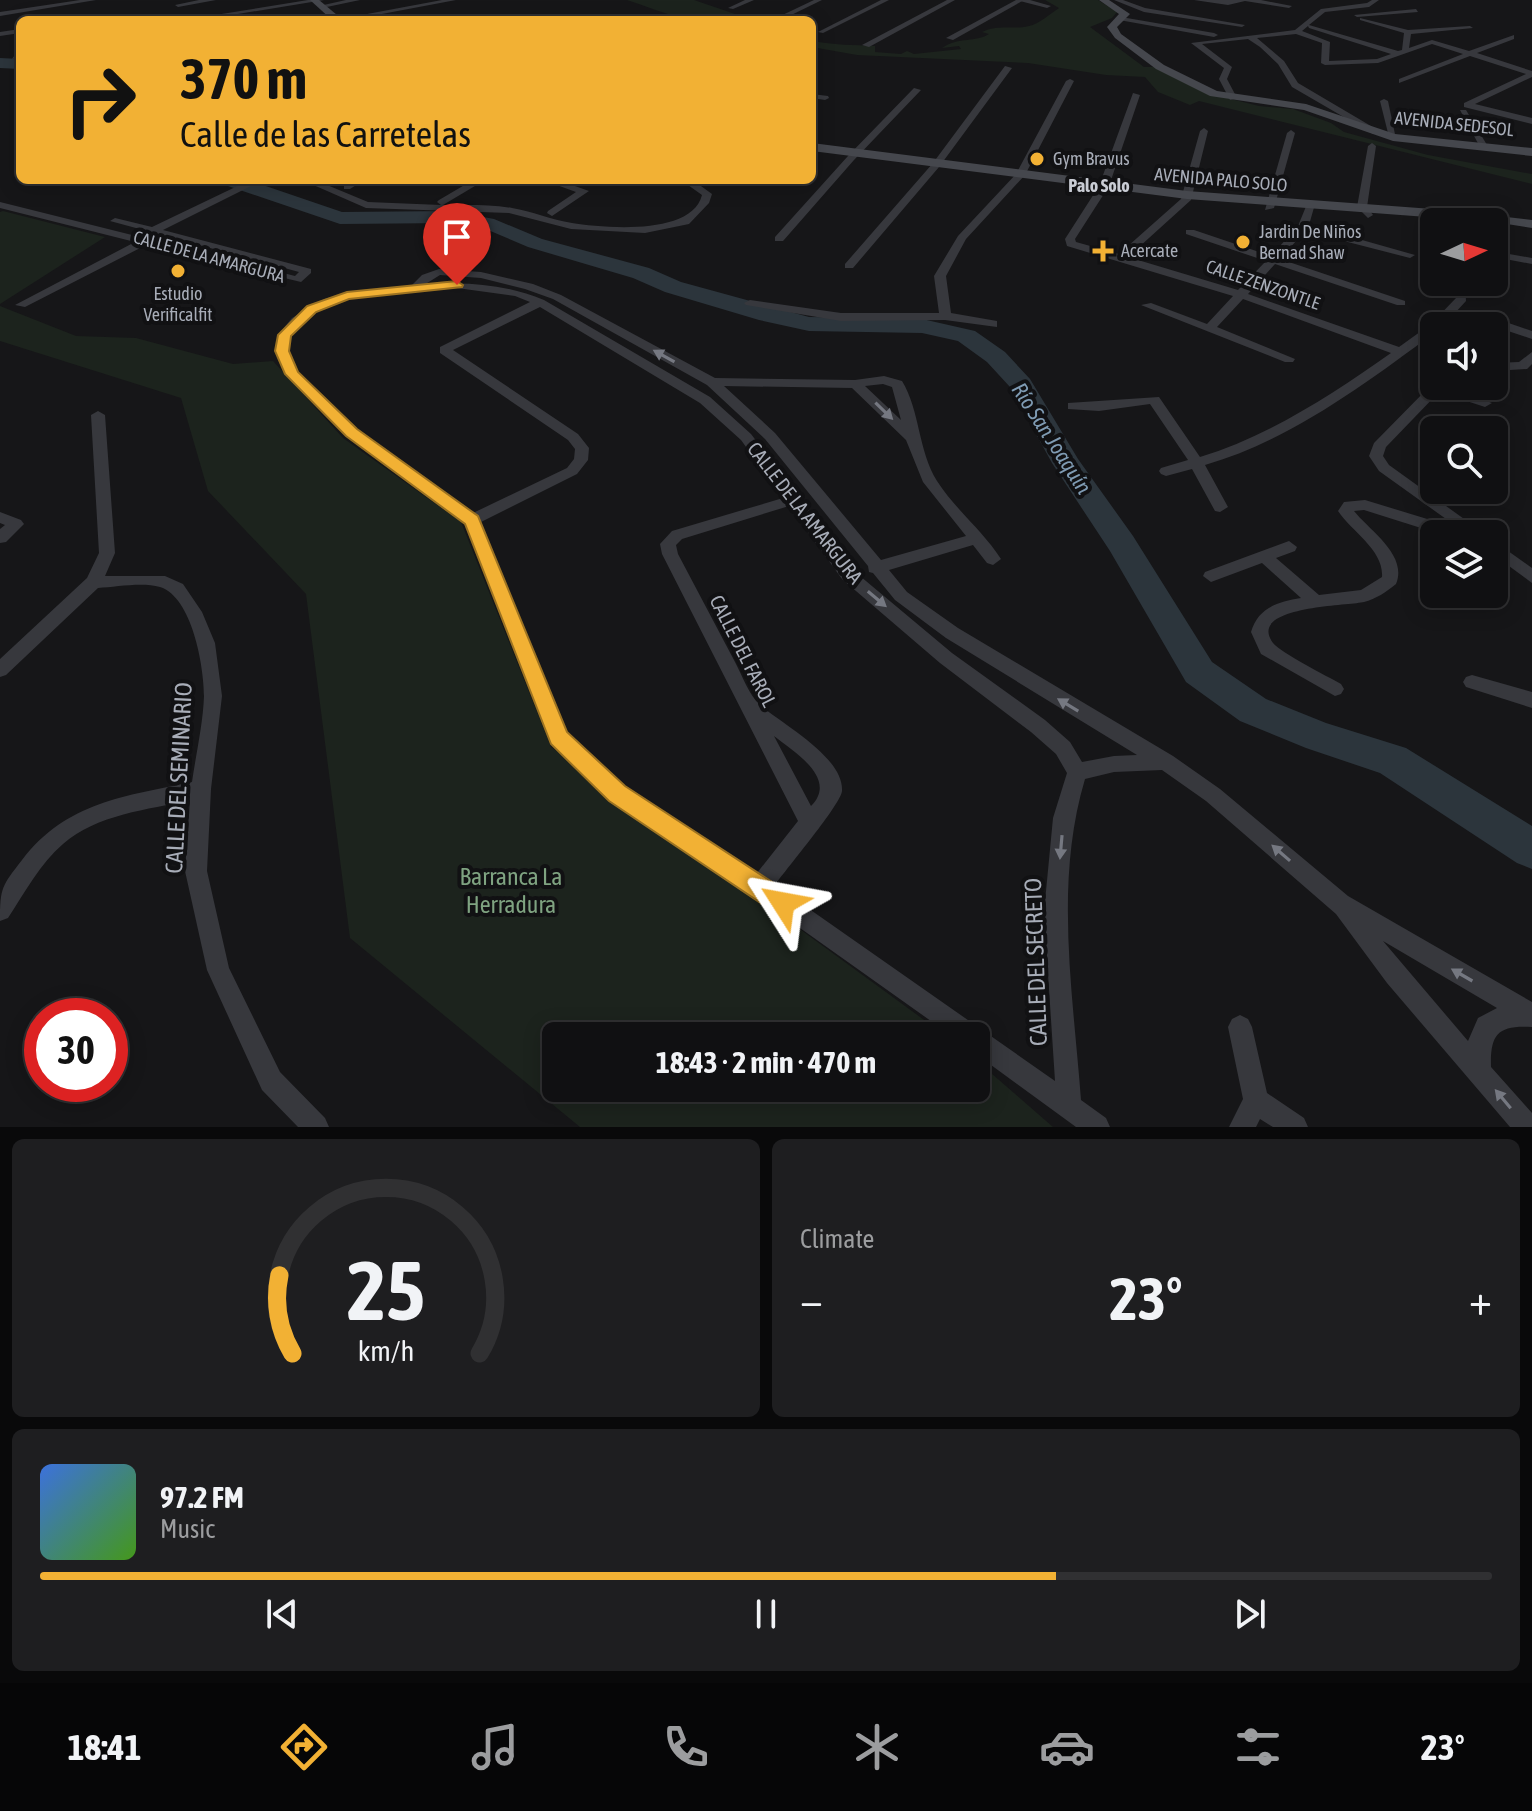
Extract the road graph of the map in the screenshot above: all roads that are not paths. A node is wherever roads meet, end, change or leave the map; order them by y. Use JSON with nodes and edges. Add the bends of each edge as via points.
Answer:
{"nodes":[{"id":1,"x":93,"y":0,"type":"edge"},
{"id":2,"x":213,"y":0,"type":"edge"},
{"id":3,"x":357,"y":0,"type":"edge"},
{"id":4,"x":453,"y":0,"type":"edge"},
{"id":5,"x":751,"y":0,"type":"edge"},
{"id":6,"x":819,"y":0,"type":"edge"},
{"id":7,"x":886,"y":0,"type":"edge"},
{"id":8,"x":952,"y":0,"type":"edge"},
{"id":9,"x":1021,"y":0,"type":"edge"},
{"id":10,"x":1103,"y":0,"type":"edge"},
{"id":11,"x":1117,"y":0,"type":"edge"},
{"id":12,"x":1197,"y":0,"type":"edge"},
{"id":13,"x":1245,"y":0,"type":"edge"},
{"id":14,"x":1300,"y":0,"type":"edge"},
{"id":15,"x":1376,"y":0,"type":"edge"},
{"id":16,"x":178,"y":2,"type":"edge"},
{"id":17,"x":322,"y":2,"type":"edge"},
{"id":18,"x":1047,"y":6,"type":"dead end"},
{"id":19,"x":1289,"y":6,"type":"junction"},
{"id":20,"x":25,"y":8,"type":"junction"},
{"id":21,"x":731,"y":8,"type":"dead end"},
{"id":22,"x":1416,"y":11,"type":"dead end"},
{"id":23,"x":0,"y":14,"type":"edge"},
{"id":24,"x":1345,"y":15,"type":"junction"},
{"id":25,"x":28,"y":16,"type":"edge"},
{"id":26,"x":218,"y":16,"type":"edge"},
{"id":27,"x":339,"y":16,"type":"edge"},
{"id":28,"x":360,"y":16,"type":"edge"},
{"id":29,"x":784,"y":16,"type":"edge"},
{"id":30,"x":1273,"y":16,"type":"dead end"},
{"id":31,"x":1121,"y":19,"type":"junction"},
{"id":32,"x":1391,"y":21,"type":"dead end"},
{"id":33,"x":1309,"y":22,"type":"junction"},
{"id":34,"x":1375,"y":23,"type":"junction"},
{"id":35,"x":1242,"y":25,"type":"dead end"},
{"id":36,"x":1470,"y":28,"type":"dead end"},
{"id":37,"x":821,"y":32,"type":"dead end"},
{"id":38,"x":1297,"y":32,"type":"junction"},
{"id":39,"x":1408,"y":32,"type":"junction"},
{"id":40,"x":1442,"y":32,"type":"dead end"},
{"id":41,"x":1511,"y":37,"type":"dead end"},
{"id":42,"x":950,"y":38,"type":"dead end"},
{"id":43,"x":1244,"y":38,"type":"junction"},
{"id":44,"x":1427,"y":43,"type":"junction"},
{"id":45,"x":866,"y":45,"type":"dead end"},
{"id":46,"x":1363,"y":52,"type":"dead end"},
{"id":47,"x":1402,"y":53,"type":"junction"},
{"id":48,"x":1471,"y":55,"type":"junction"},
{"id":49,"x":1386,"y":58,"type":"junction"},
{"id":50,"x":1008,"y":68,"type":"dead end"},
{"id":51,"x":1532,"y":73,"type":"edge"},
{"id":52,"x":1070,"y":81,"type":"dead end"},
{"id":53,"x":1402,"y":81,"type":"dead end"},
{"id":54,"x":917,"y":90,"type":"dead end"},
{"id":55,"x":1136,"y":95,"type":"dead end"},
{"id":56,"x":816,"y":97,"type":"edge"},
{"id":57,"x":825,"y":98,"type":"dead end"},
{"id":58,"x":1233,"y":98,"type":"junction"},
{"id":59,"x":1384,"y":101,"type":"dead end"},
{"id":60,"x":1465,"y":109,"type":"junction"},
{"id":61,"x":1532,"y":121,"type":"edge"},
{"id":62,"x":1204,"y":131,"type":"dead end"},
{"id":63,"x":1375,"y":132,"type":"junction"},
{"id":64,"x":1291,"y":133,"type":"dead end"},
{"id":65,"x":1393,"y":137,"type":"junction"},
{"id":66,"x":1483,"y":145,"type":"junction"},
{"id":67,"x":1372,"y":146,"type":"dead end"},
{"id":68,"x":816,"y":151,"type":"edge"},
{"id":69,"x":1531,"y":151,"type":"edge"},
{"id":70,"x":853,"y":156,"type":"junction"},
{"id":71,"x":934,"y":167,"type":"junction"},
{"id":72,"x":1018,"y":178,"type":"junction"},
{"id":73,"x":250,"y":184,"type":"edge"},
{"id":74,"x":316,"y":184,"type":"edge"},
{"id":75,"x":339,"y":184,"type":"edge"},
{"id":76,"x":352,"y":184,"type":"edge"},
{"id":77,"x":473,"y":184,"type":"edge"},
{"id":78,"x":561,"y":184,"type":"edge"},
{"id":79,"x":692,"y":184,"type":"edge"},
{"id":80,"x":347,"y":187,"type":"junction"},
{"id":81,"x":1103,"y":188,"type":"junction"},
{"id":82,"x":0,"y":194,"type":"edge"},
{"id":83,"x":370,"y":195,"type":"junction"},
{"id":84,"x":1186,"y":198,"type":"junction"},
{"id":85,"x":355,"y":201,"type":"junction"},
{"id":86,"x":442,"y":202,"type":"junction"},
{"id":87,"x":0,"y":205,"type":"edge"},
{"id":88,"x":1270,"y":206,"type":"junction"},
{"id":89,"x":1311,"y":208,"type":"junction"},
{"id":90,"x":1365,"y":211,"type":"junction"},
{"id":91,"x":552,"y":213,"type":"junction"},
{"id":92,"x":1420,"y":217,"type":"edge"},
{"id":93,"x":1508,"y":223,"type":"edge"},
{"id":94,"x":1532,"y":224,"type":"edge"},
{"id":95,"x":598,"y":227,"type":"junction"},
{"id":96,"x":1303,"y":227,"type":"junction"},
{"id":97,"x":1508,"y":228,"type":"edge"},
{"id":98,"x":1532,"y":231,"type":"edge"},
{"id":99,"x":1190,"y":232,"type":"dead end"},
{"id":100,"x":146,"y":236,"type":"junction"},
{"id":101,"x":779,"y":239,"type":"dead end"},
{"id":102,"x":1410,"y":255,"type":"dead end"},
{"id":103,"x":1509,"y":257,"type":"dead end"},
{"id":104,"x":1273,"y":258,"type":"junction"},
{"id":105,"x":1119,"y":260,"type":"junction"},
{"id":106,"x":1532,"y":261,"type":"edge"},
{"id":107,"x":849,"y":266,"type":"dead end"},
{"id":108,"x":416,"y":286,"type":"junction"},
{"id":109,"x":1242,"y":295,"type":"junction"},
{"id":110,"x":1461,"y":296,"type":"edge"},
{"id":111,"x":540,"y":302,"type":"junction"},
{"id":112,"x":750,"y":303,"type":"dead end"},
{"id":113,"x":1401,"y":303,"type":"dead end"},
{"id":114,"x":21,"y":305,"type":"dead end"},
{"id":115,"x":1147,"y":305,"type":"dead end"},
{"id":116,"x":1449,"y":312,"type":"edge"},
{"id":117,"x":945,"y":316,"type":"junction"},
{"id":118,"x":993,"y":324,"type":"dead end"},
{"id":119,"x":1508,"y":327,"type":"edge"},
{"id":120,"x":1209,"y":329,"type":"junction"},
{"id":121,"x":1532,"y":335,"type":"edge"},
{"id":122,"x":1420,"y":338,"type":"edge"},
{"id":123,"x":428,"y":341,"type":"dead end"},
{"id":124,"x":444,"y":350,"type":"junction"},
{"id":125,"x":1401,"y":352,"type":"junction"},
{"id":126,"x":1532,"y":356,"type":"edge"},
{"id":127,"x":1289,"y":359,"type":"dead end"},
{"id":128,"x":1508,"y":367,"type":"edge"},
{"id":129,"x":712,"y":382,"type":"junction"},
{"id":130,"x":855,"y":384,"type":"junction"},
{"id":131,"x":1424,"y":400,"type":"edge"},
{"id":132,"x":1476,"y":400,"type":"edge"},
{"id":133,"x":1485,"y":403,"type":"dead end"},
{"id":134,"x":1073,"y":406,"type":"dead end"},
{"id":135,"x":98,"y":415,"type":"dead end"},
{"id":136,"x":912,"y":438,"type":"junction"},
{"id":137,"x":1196,"y":462,"type":"junction"},
{"id":138,"x":1166,"y":471,"type":"dead end"},
{"id":139,"x":793,"y":500,"type":"junction"},
{"id":140,"x":1220,"y":507,"type":"dead end"},
{"id":141,"x":0,"y":517,"type":"edge"},
{"id":142,"x":472,"y":520,"type":"junction"},
{"id":143,"x":1457,"y":520,"type":"edge"},
{"id":144,"x":1420,"y":522,"type":"edge"},
{"id":145,"x":0,"y":538,"type":"edge"},
{"id":146,"x":975,"y":539,"type":"junction"},
{"id":147,"x":1289,"y":547,"type":"dead end"},
{"id":148,"x":1264,"y":556,"type":"junction"},
{"id":149,"x":1508,"y":558,"type":"edge"},
{"id":150,"x":993,"y":559,"type":"dead end"},
{"id":151,"x":875,"y":568,"type":"junction"},
{"id":152,"x":1211,"y":576,"type":"dead end"},
{"id":153,"x":1532,"y":577,"type":"edge"},
{"id":154,"x":94,"y":582,"type":"junction"},
{"id":155,"x":1316,"y":602,"type":"junction"},
{"id":156,"x":0,"y":670,"type":"edge"},
{"id":157,"x":1472,"y":682,"type":"dead end"},
{"id":158,"x":1335,"y":689,"type":"dead end"},
{"id":159,"x":1532,"y":700,"type":"edge"},
{"id":160,"x":744,"y":702,"type":"junction"},
{"id":161,"x":1166,"y":762,"type":"junction"},
{"id":162,"x":1077,"y":772,"type":"junction"},
{"id":163,"x":201,"y":789,"type":"junction"},
{"id":164,"x":809,"y":822,"type":"junction"},
{"id":165,"x":760,"y":887,"type":"junction"},
{"id":166,"x":1340,"y":904,"type":"junction"},
{"id":167,"x":0,"y":910,"type":"edge"},
{"id":168,"x":1531,"y":1014,"type":"edge"},
{"id":169,"x":953,"y":1022,"type":"edge"},
{"id":170,"x":1240,"y":1027,"type":"dead end"},
{"id":171,"x":990,"y":1048,"type":"edge"},
{"id":172,"x":1479,"y":1070,"type":"junction"},
{"id":173,"x":1256,"y":1101,"type":"junction"},
{"id":174,"x":1069,"y":1105,"type":"junction"},
{"id":175,"x":316,"y":1127,"type":"edge"},
{"id":176,"x":1097,"y":1127,"type":"edge"},
{"id":177,"x":1242,"y":1127,"type":"edge"},
{"id":178,"x":1295,"y":1127,"type":"edge"},
{"id":179,"x":1527,"y":1127,"type":"edge"}],
"edges":[{"from":1,"to":20,"type":"street"},
{"from":2,"to":16,"type":"street"},
{"from":3,"to":17,"type":"street"},
{"from":4,"to":28,"type":"street"},
{"from":5,"to":21,"type":"street"},
{"from":6,"to":29,"type":"street"},
{"from":7,"to":37,"type":"street"},
{"from":8,"to":45,"type":"street"},
{"from":9,"to":18,"type":"street"},
{"from":9,"to":42,"type":"street"},
{"from":10,"to":31,"type":"main road","via":[[1123,11]]},
{"from":11,"to":35,"type":"street","via":[[1144,10]]},
{"from":12,"to":13,"type":"street"},
{"from":13,"to":19,"type":"street"},
{"from":14,"to":19,"type":"street"},
{"from":15,"to":33,"type":"street","via":[[1323,10]]},
{"from":17,"to":26,"type":"street"},
{"from":17,"to":27,"type":"main road"},
{"from":19,"to":30,"type":"street"},
{"from":20,"to":23,"type":"street"},
{"from":20,"to":25,"type":"street"},
{"from":22,"to":24,"type":"street"},
{"from":24,"to":33,"type":"street"},
{"from":24,"to":34,"type":"street"},
{"from":31,"to":43,"type":"street"},
{"from":31,"to":58,"type":"main road","name":"AVENIDA SEDESOL","via":[[1113,31],[1160,67],[1194,86]]},
{"from":32,"to":34,"type":"street"},
{"from":33,"to":38,"type":"street"},
{"from":33,"to":47,"type":"street"},
{"from":34,"to":39,"type":"street"},
{"from":36,"to":39,"type":"street"},
{"from":38,"to":43,"type":"street"},
{"from":38,"to":49,"type":"street","via":[[1326,42],[1325,63]]},
{"from":39,"to":47,"type":"street"},
{"from":40,"to":44,"type":"street","via":[[1424,39]]},
{"from":41,"to":48,"type":"street"},
{"from":43,"to":58,"type":"street","via":[[1194,44],[1228,67],[1223,79]]},
{"from":43,"to":63,"type":"street","via":[[1263,45],[1295,85]]},
{"from":44,"to":47,"type":"street"},
{"from":44,"to":48,"type":"street"},
{"from":46,"to":49,"type":"street"},
{"from":47,"to":49,"type":"street"},
{"from":48,"to":51,"type":"street"},
{"from":48,"to":53,"type":"street"},
{"from":50,"to":71,"type":"street"},
{"from":51,"to":60,"type":"street"},
{"from":52,"to":72,"type":"street"},
{"from":54,"to":70,"type":"street"},
{"from":55,"to":81,"type":"street"},
{"from":56,"to":57,"type":"street"},
{"from":58,"to":63,"type":"main road","name":"AVENIDA SEDESOL","via":[[1306,107]]},
{"from":59,"to":65,"type":"street"},
{"from":60,"to":61,"type":"street"},
{"from":60,"to":66,"type":"street"},
{"from":62,"to":84,"type":"street"},
{"from":63,"to":65,"type":"main road","name":"AVENIDA SEDESOL"},
{"from":64,"to":88,"type":"street"},
{"from":65,"to":66,"type":"main road","name":"AVENIDA SEDESOL"},
{"from":66,"to":69,"type":"main road","name":"AVENIDA SEDESOL"},
{"from":67,"to":90,"type":"street"},
{"from":68,"to":70,"type":"main road","name":"AVENIDA PALO SOLO"},
{"from":70,"to":71,"type":"main road","name":"AVENIDA PALO SOLO"},
{"from":70,"to":101,"type":"street"},
{"from":71,"to":72,"type":"main road","name":"AVENIDA PALO SOLO"},
{"from":71,"to":107,"type":"street"},
{"from":72,"to":81,"type":"main road","name":"AVENIDA PALO SOLO"},
{"from":72,"to":117,"type":"street","via":[[962,238],[940,276]]},
{"from":73,"to":100,"type":"street","name":"CALLE DE LA AMARGURA"},
{"from":74,"to":85,"type":"street"},
{"from":75,"to":80,"type":"street"},
{"from":76,"to":80,"type":"street"},
{"from":77,"to":86,"type":"street"},
{"from":78,"to":91,"type":"street","via":[[584,191]]},
{"from":79,"to":95,"type":"street","via":[[707,194],[702,208],[685,222],[645,230]]},
{"from":80,"to":83,"type":"street"},
{"from":81,"to":84,"type":"main road","name":"AVENIDA PALO SOLO"},
{"from":81,"to":105,"type":"street","name":"CALLE ZENZONTLE","via":[[1071,244]]},
{"from":82,"to":100,"type":"street","name":"CALLE DE LA AMARGURA"},
{"from":83,"to":85,"type":"street"},
{"from":83,"to":86,"type":"street"},
{"from":84,"to":88,"type":"main road","name":"AVENIDA PALO SOLO"},
{"from":84,"to":105,"type":"street"},
{"from":85,"to":95,"type":"street","via":[[413,209],[509,210],[571,226]]},
{"from":86,"to":91,"type":"street","via":[[518,205]]},
{"from":87,"to":100,"type":"street","name":"CALLE DE LA AMARGURA"},
{"from":88,"to":89,"type":"main road","name":"AVENIDA PALO SOLO"},
{"from":89,"to":90,"type":"main road","name":"AVENIDA PALO SOLO"},
{"from":89,"to":96,"type":"street"},
{"from":90,"to":92,"type":"main road","name":"AVENIDA PALO SOLO"},
{"from":91,"to":95,"type":"street"},
{"from":93,"to":94,"type":"main road","name":"AVENIDA PALO SOLO"},
{"from":96,"to":102,"type":"street"},
{"from":96,"to":104,"type":"street"},
{"from":97,"to":98,"type":"main road"},
{"from":99,"to":104,"type":"street"},
{"from":100,"to":100,"type":"street","name":"CALLE DE LA AMARGURA","via":[[297,280],[307,271]]},
{"from":100,"to":114,"type":"street"},
{"from":103,"to":106,"type":"street"},
{"from":104,"to":109,"type":"street"},
{"from":104,"to":113,"type":"street"},
{"from":105,"to":109,"type":"street","name":"CALLE ZENZONTLE"},
{"from":108,"to":111,"type":"street","name":"CALLE DE LA AMARGURA","via":[[483,287]]},
{"from":129,"to":108,"type":"street","name":"CALLE DE LA AMARGURA","one_way":true,"via":[[529,286],[439,272]]},
{"from":108,"to":142,"type":"street","name":"CALLE DE LA AMARGURA","via":[[347,296],[312,309],[284,335],[282,351],[292,374],[351,433]]},
{"from":109,"to":120,"type":"street"},
{"from":109,"to":125,"type":"street","name":"CALLE ZENZONTLE"},
{"from":110,"to":116,"type":"street"},
{"from":111,"to":124,"type":"street"},
{"from":111,"to":139,"type":"street","name":"CALLE DE LA AMARGURA","via":[[705,400],[746,437]]},
{"from":112,"to":117,"type":"street","via":[[841,317]]},
{"from":115,"to":120,"type":"street"},
{"from":117,"to":118,"type":"street"},
{"from":119,"to":121,"type":"street"},
{"from":120,"to":127,"type":"street"},
{"from":122,"to":125,"type":"street"},
{"from":123,"to":124,"type":"street"},
{"from":124,"to":142,"type":"street","via":[[582,448],[572,471]]},
{"from":125,"to":137,"type":"street","via":[[1240,448]]},
{"from":126,"to":128,"type":"street","via":[[1523,366]]},
{"from":129,"to":130,"type":"street"},
{"from":129,"to":151,"type":"street","name":"CALLE DE LA AMARGURA","via":[[770,436]]},
{"from":130,"to":136,"type":"street","one_way":true},
{"from":130,"to":136,"type":"street","via":[[897,384]]},
{"from":131,"to":143,"type":"street","via":[[1379,446],[1376,456],[1384,468]]},
{"from":132,"to":133,"type":"street"},
{"from":134,"to":137,"type":"street","via":[[1154,400]]},
{"from":135,"to":154,"type":"street","via":[[107,553]]},
{"from":136,"to":146,"type":"street","via":[[930,482]]},
{"from":137,"to":138,"type":"street"},
{"from":137,"to":140,"type":"street"},
{"from":139,"to":160,"type":"street","name":"CALLE DEL FAROL","via":[[677,535],[668,544]]},
{"from":139,"to":162,"type":"street","name":"CALLE DE LA AMARGURA","one_way":true,"via":[[848,575],[946,658],[1038,726],[1063,748]]},
{"from":141,"to":145,"type":"street","via":[[16,524]]},
{"from":142,"to":165,"type":"street","via":[[559,738],[617,793]]},
{"from":144,"to":155,"type":"street","via":[[1365,505],[1349,506],[1346,511],[1353,522],[1388,559],[1390,580],[1367,595]]},
{"from":146,"to":150,"type":"street"},
{"from":146,"to":151,"type":"street"},
{"from":147,"to":148,"type":"street"},
{"from":148,"to":152,"type":"street"},
{"from":148,"to":155,"type":"street"},
{"from":149,"to":153,"type":"street"},
{"from":161,"to":151,"type":"street","name":"CALLE DE LA AMARGURA","one_way":true,"via":[[952,633],[901,596]]},
{"from":154,"to":156,"type":"street"},
{"from":154,"to":163,"type":"street","name":"CALLE DEL SEMINARIO","via":[[159,580],[177,588],[194,612],[206,643],[213,696]]},
{"from":155,"to":158,"type":"street","via":[[1281,607],[1266,616],[1259,639],[1283,660]]},
{"from":157,"to":159,"type":"street"},
{"from":160,"to":164,"type":"street","name":"CALLE DEL FAROL"},
{"from":160,"to":164,"type":"street","via":[[832,778],[833,792]]},
{"from":161,"to":162,"type":"street","via":[[1135,761]]},
{"from":166,"to":161,"type":"street","name":"CALLE DE LA AMARGURA","one_way":true,"via":[[1213,795]]},
{"from":162,"to":174,"type":"street","name":"CALLE DEL SECRETO","one_way":true,"via":[[1063,818],[1055,912]]},
{"from":163,"to":167,"type":"street","via":[[91,816],[60,833]]},
{"from":163,"to":175,"type":"street","name":"CALLE DEL SEMINARIO","via":[[196,871],[218,970],[271,1081]]},
{"from":164,"to":165,"type":"street"},
{"from":165,"to":169,"type":"street"},
{"from":168,"to":166,"type":"street","name":"CALLE DE LA AMARGURA","one_way":true},
{"from":166,"to":172,"type":"street"},
{"from":168,"to":172,"type":"street","via":[[1500,1016],[1484,1026],[1478,1043]]},
{"from":170,"to":173,"type":"street"},
{"from":171,"to":174,"type":"street"},
{"from":179,"to":172,"type":"street","one_way":true},
{"from":173,"to":177,"type":"street"},
{"from":173,"to":178,"type":"street"},
{"from":174,"to":176,"type":"street"}]}
